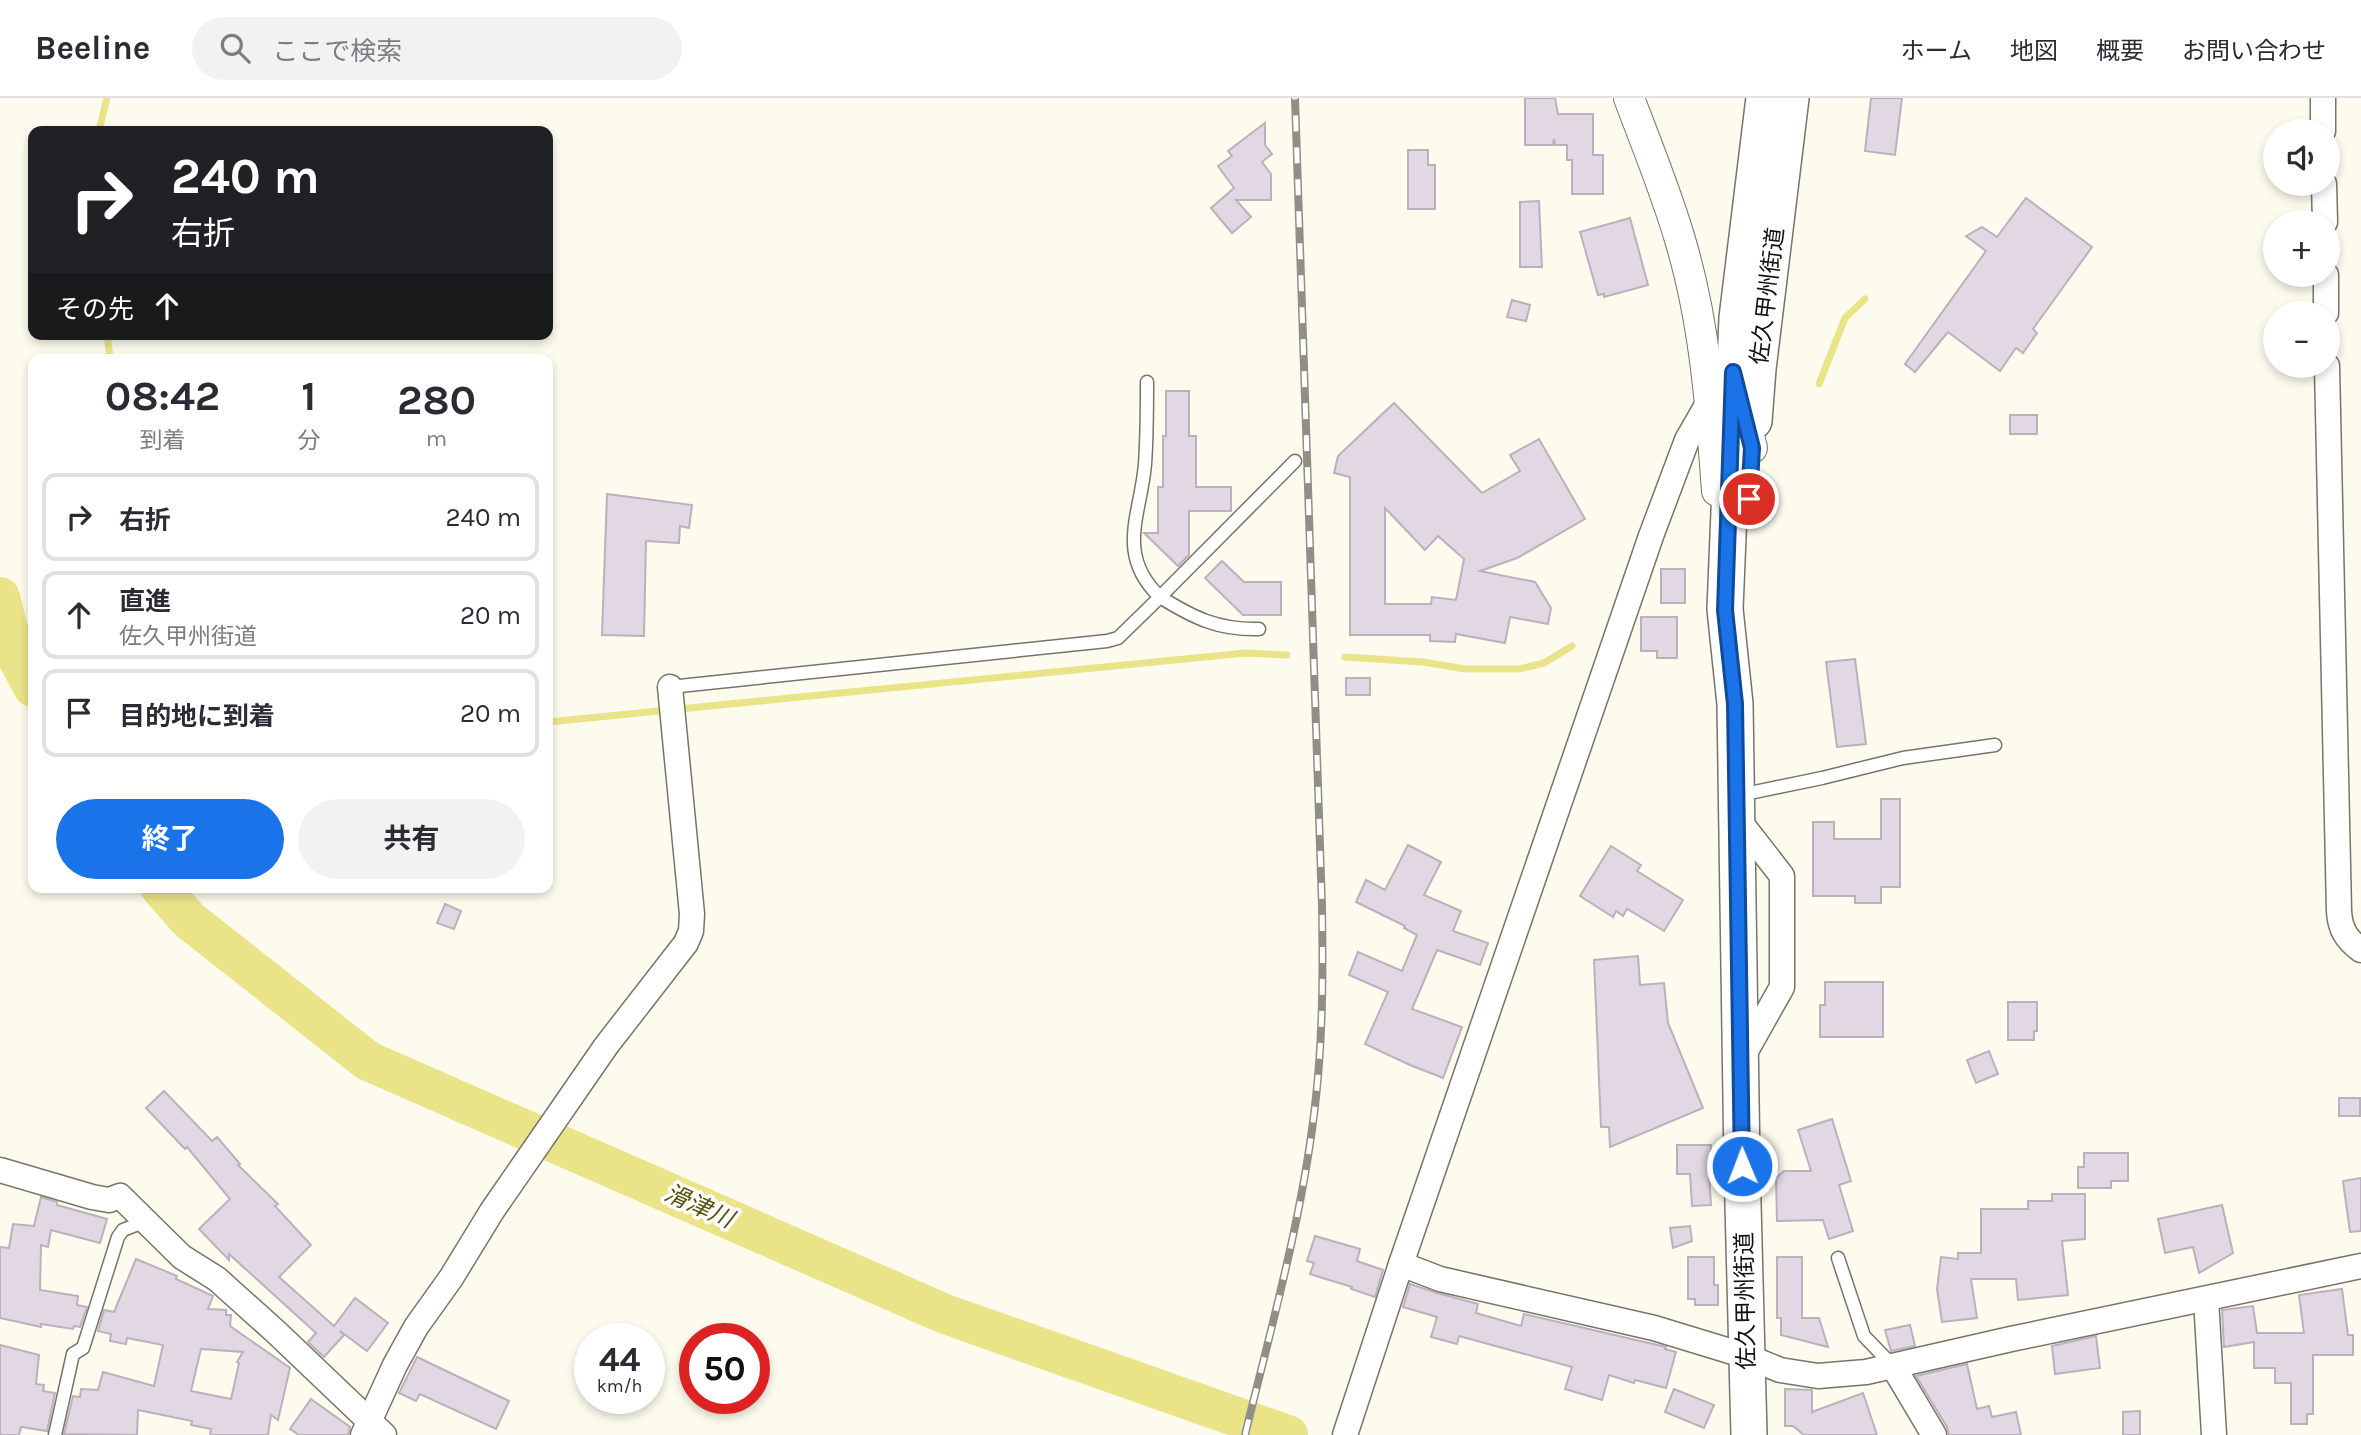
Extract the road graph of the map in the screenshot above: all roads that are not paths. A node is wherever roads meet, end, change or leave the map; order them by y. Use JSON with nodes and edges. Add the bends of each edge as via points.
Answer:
{"nodes":[{"id":1,"x":1629,"y":98,"type":"edge"},
{"id":2,"x":1764,"y":98,"type":"edge"},
{"id":3,"x":1791,"y":98,"type":"edge"},
{"id":4,"x":2323,"y":98,"type":"edge"},
{"id":5,"x":2323,"y":119,"type":"edge"},
{"id":6,"x":1682,"y":245,"type":"junction"},
{"id":7,"x":1733,"y":372,"type":"junction"},
{"id":8,"x":2327,"y":378,"type":"edge"},
{"id":9,"x":1147,"y":382,"type":"dead end"},
{"id":10,"x":1710,"y":400,"type":"junction"},
{"id":11,"x":1752,"y":448,"type":"junction"},
{"id":12,"x":1295,"y":461,"type":"dead end"},
{"id":13,"x":1160,"y":597,"type":"junction"},
{"id":14,"x":1725,"y":610,"type":"junction"},
{"id":15,"x":1259,"y":629,"type":"dead end"},
{"id":16,"x":670,"y":693,"type":"joint"},
{"id":17,"x":1735,"y":704,"type":"junction"},
{"id":18,"x":1995,"y":745,"type":"dead end"},
{"id":19,"x":1737,"y":807,"type":"junction"},
{"id":20,"x":2361,"y":950,"type":"edge"},
{"id":21,"x":0,"y":1170,"type":"edge"},
{"id":22,"x":146,"y":1220,"type":"junction"},
{"id":23,"x":1838,"y":1258,"type":"dead end"},
{"id":24,"x":1401,"y":1264,"type":"junction"},
{"id":25,"x":2361,"y":1266,"type":"edge"},
{"id":26,"x":2206,"y":1299,"type":"junction"},
{"id":27,"x":1746,"y":1356,"type":"junction"},
{"id":28,"x":1893,"y":1366,"type":"junction"},
{"id":29,"x":372,"y":1431,"type":"edge"},
{"id":30,"x":55,"y":1435,"type":"edge"},
{"id":31,"x":1345,"y":1435,"type":"edge"},
{"id":32,"x":1749,"y":1435,"type":"edge"},
{"id":33,"x":1934,"y":1435,"type":"edge"},
{"id":34,"x":2214,"y":1435,"type":"edge"}],
"edges":[{"from":1,"to":6,"type":"street"},
{"from":2,"to":7,"type":"main road","name":"佐久甲州街道"},
{"from":3,"to":11,"type":"main road","name":"佐久甲州街道"},
{"from":4,"to":5,"type":"street"},
{"from":6,"to":7,"type":"street","via":[[1718,321]]},
{"from":6,"to":10,"type":"street"},
{"from":7,"to":11,"type":"street"},
{"from":7,"to":14,"type":"main road","name":"佐久甲州街道"},
{"from":8,"to":20,"type":"street","via":[[2339,911],[2345,935]]},
{"from":9,"to":13,"type":"lane","via":[[1144,466],[1133,527],[1146,584]]},
{"from":10,"to":14,"type":"street"},
{"from":10,"to":24,"type":"street","via":[[1687,440],[1651,536]]},
{"from":11,"to":17,"type":"main road","name":"佐久甲州街道","via":[[1745,607]]},
{"from":12,"to":13,"type":"lane"},
{"from":13,"to":15,"type":"lane","via":[[1212,625]]},
{"from":13,"to":16,"type":"lane","via":[[1118,638],[1107,641]]},
{"from":14,"to":17,"type":"main road","name":"佐久甲州街道"},
{"from":16,"to":29,"type":"street","via":[[691,931],[492,1211],[416,1327],[395,1365]]},
{"from":17,"to":19,"type":"main road","name":"佐久甲州街道"},
{"from":18,"to":19,"type":"lane","via":[[1903,758],[1822,778]]},
{"from":19,"to":27,"type":"main road","name":"佐久甲州街道"},
{"from":21,"to":22,"type":"street","via":[[92,1197],[109,1200],[120,1196]]},
{"from":22,"to":29,"type":"street","via":[[183,1257],[217,1279],[276,1332]]},
{"from":22,"to":30,"type":"lane","via":[[118,1237],[83,1348],[73,1354]]},
{"from":23,"to":28,"type":"lane","via":[[1864,1336]]},
{"from":24,"to":27,"type":"street","via":[[1440,1279],[1654,1328]]},
{"from":24,"to":31,"type":"street"},
{"from":25,"to":26,"type":"street"},
{"from":26,"to":28,"type":"street"},
{"from":26,"to":34,"type":"street"},
{"from":27,"to":28,"type":"street","via":[[1780,1370],[1818,1376]]},
{"from":27,"to":32,"type":"main road","name":"佐久甲州街道"},
{"from":28,"to":33,"type":"street"}]}
